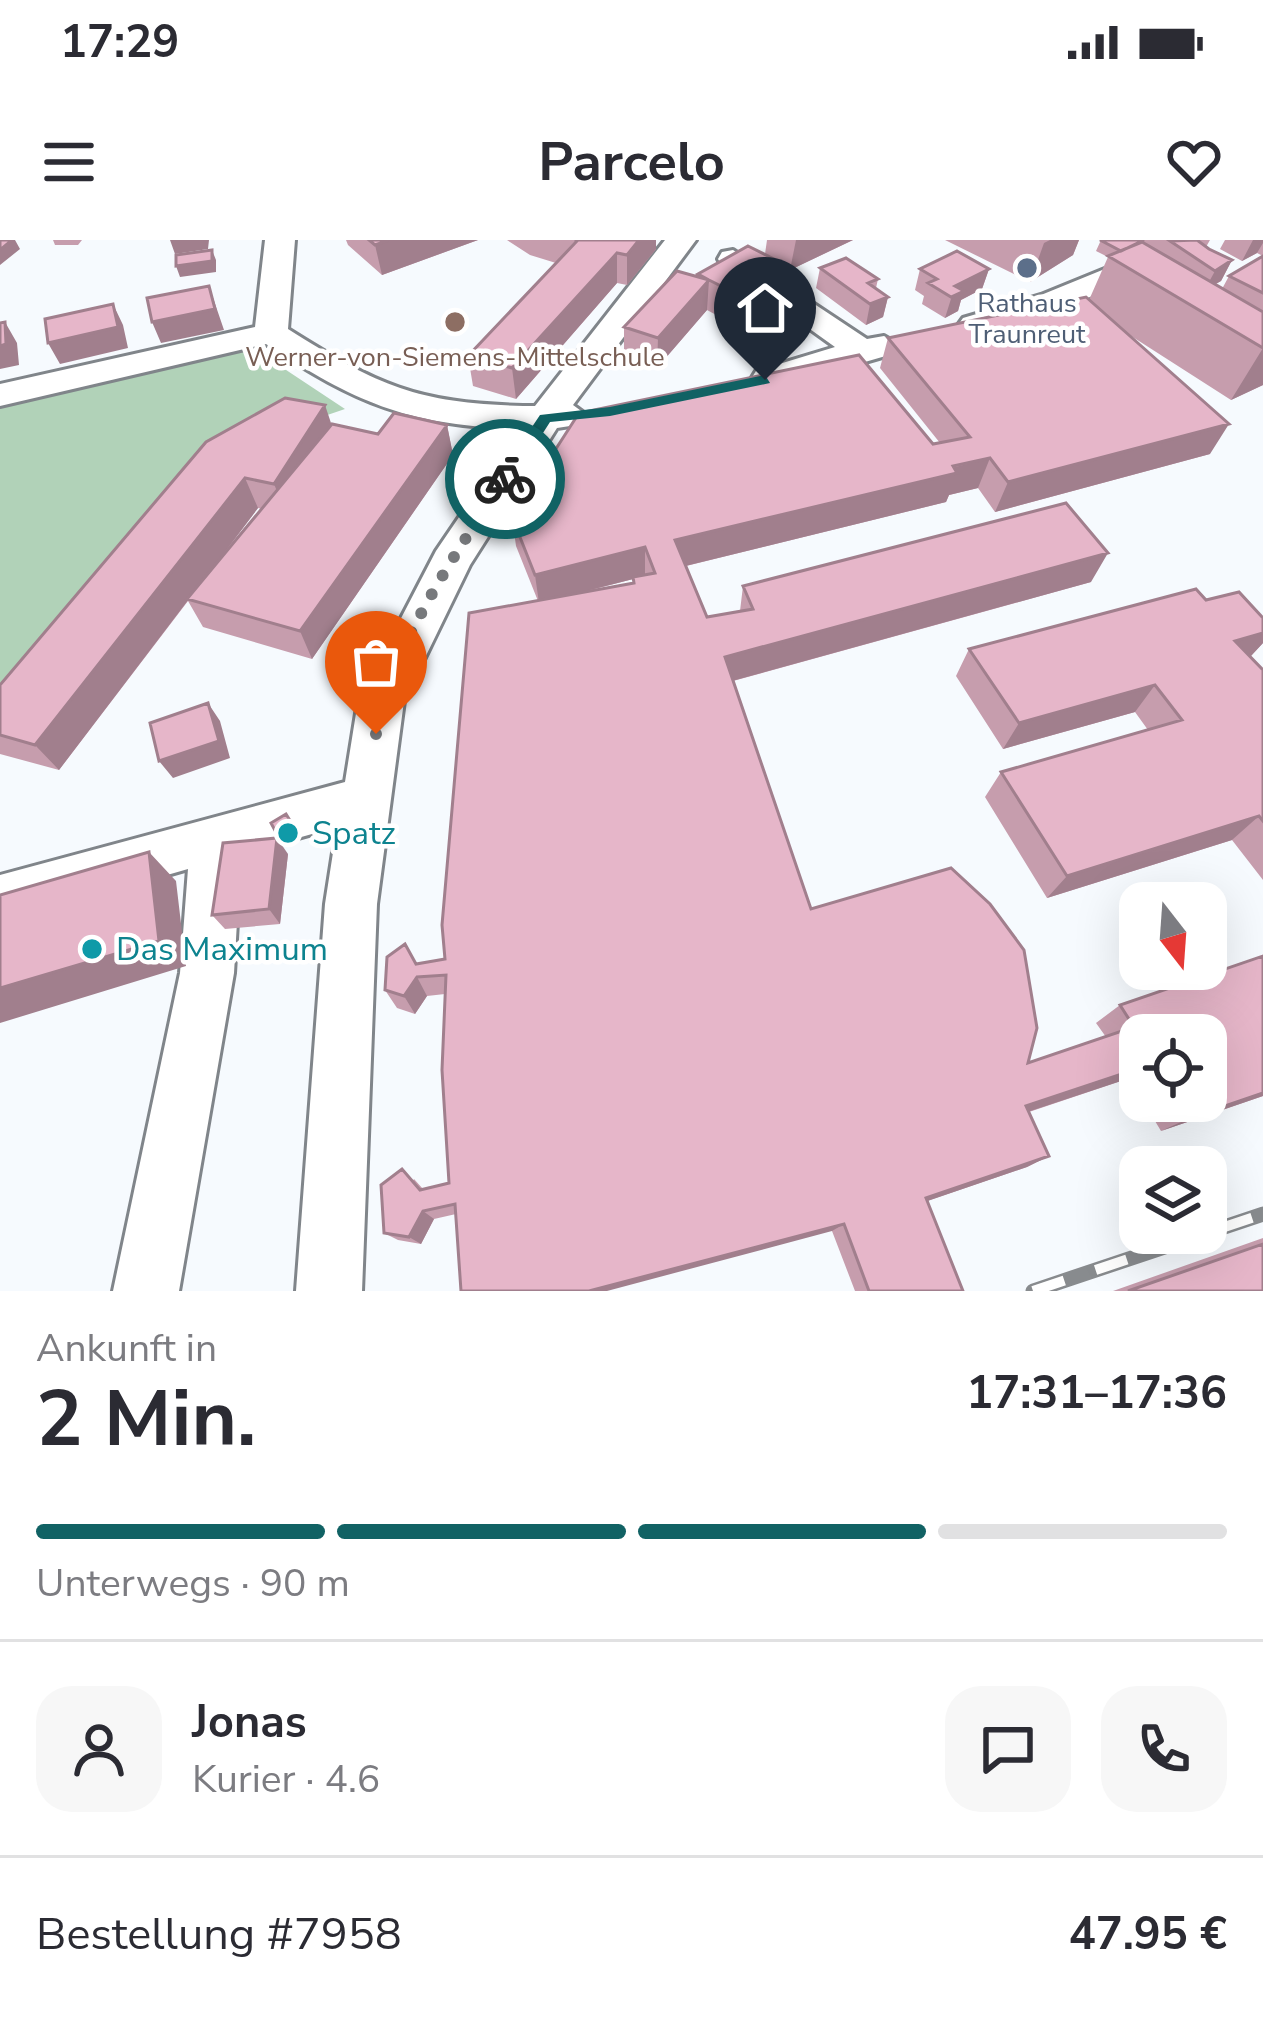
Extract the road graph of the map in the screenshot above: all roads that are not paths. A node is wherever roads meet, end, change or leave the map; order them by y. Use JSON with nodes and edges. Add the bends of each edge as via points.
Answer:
{"nodes":[{"id":1,"x":280,"y":240,"type":"edge"},
{"id":2,"x":681,"y":240,"type":"edge"},
{"id":3,"x":1077,"y":254,"type":"dead end"},
{"id":4,"x":733,"y":260,"type":"edge"},
{"id":5,"x":1117,"y":273,"type":"junction"},
{"id":6,"x":1151,"y":291,"type":"edge"},
{"id":7,"x":271,"y":333,"type":"junction"},
{"id":8,"x":861,"y":350,"type":"junction"},
{"id":9,"x":742,"y":386,"type":"edge"},
{"id":10,"x":0,"y":395,"type":"edge"},
{"id":11,"x":610,"y":412,"type":"edge"},
{"id":12,"x":545,"y":418,"type":"junction"},
{"id":13,"x":364,"y":798,"type":"junction"},
{"id":14,"x":216,"y":839,"type":"junction"},
{"id":15,"x":0,"y":899,"type":"edge"},
{"id":16,"x":146,"y":1291,"type":"edge"},
{"id":17,"x":329,"y":1291,"type":"edge"}],
"edges":[{"from":1,"to":7,"type":"street"},
{"from":2,"to":12,"type":"street"},
{"from":3,"to":5,"type":"street"},
{"from":4,"to":8,"type":"street"},
{"from":5,"to":6,"type":"street"},
{"from":5,"to":8,"type":"street","via":[[1052,302]]},
{"from":7,"to":10,"type":"street"},
{"from":7,"to":12,"type":"street","via":[[379,397]]},
{"from":8,"to":9,"type":"street"},
{"from":11,"to":12,"type":"street"},
{"from":12,"to":13,"type":"street","via":[[451,561],[381,701]]},
{"from":13,"to":14,"type":"street"},
{"from":13,"to":17,"type":"street"},
{"from":14,"to":15,"type":"street"},
{"from":14,"to":16,"type":"street","via":[[207,973]]}]}
